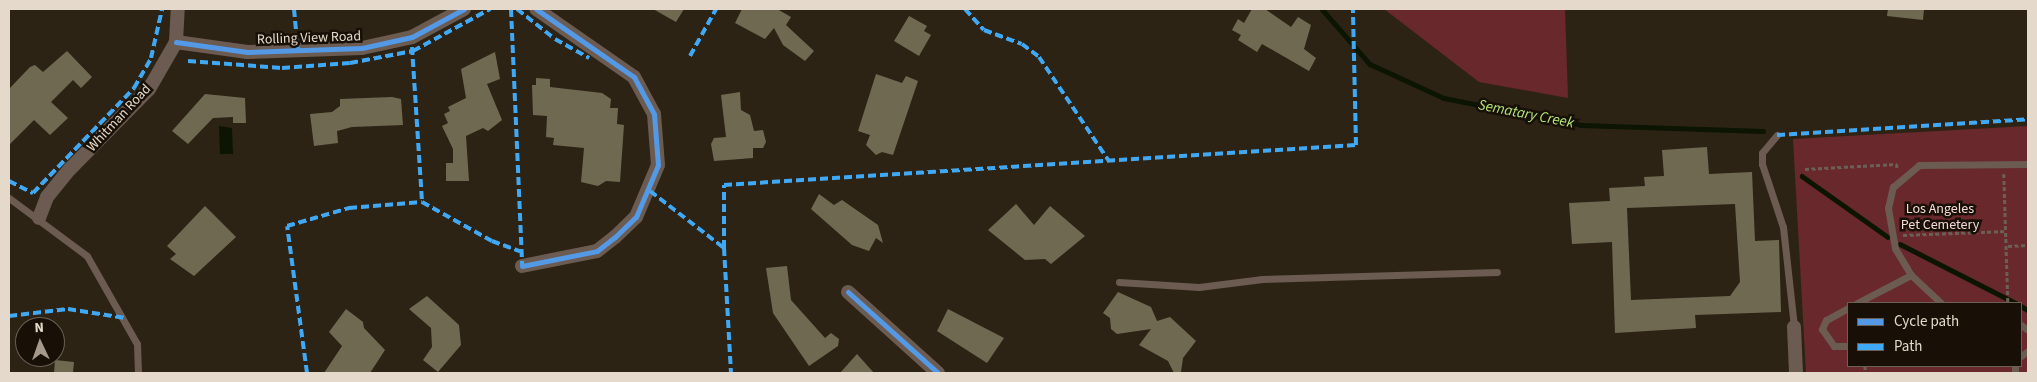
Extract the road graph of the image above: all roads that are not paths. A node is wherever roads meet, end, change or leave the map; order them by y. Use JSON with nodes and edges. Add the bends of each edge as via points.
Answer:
{"nodes":[{"id":1,"x":178,"y":9,"type":"edge"},
{"id":2,"x":464,"y":9,"type":"edge"},
{"id":3,"x":536,"y":9,"type":"edge"},
{"id":4,"x":176,"y":42,"type":"junction"},
{"id":5,"x":1777,"y":135,"type":"dead end"},
{"id":6,"x":2028,"y":164,"type":"edge"},
{"id":7,"x":9,"y":198,"type":"edge"},
{"id":8,"x":39,"y":218,"type":"junction"},
{"id":9,"x":522,"y":266,"type":"dead end"},
{"id":10,"x":1497,"y":272,"type":"dead end"},
{"id":11,"x":1911,"y":275,"type":"junction"},
{"id":12,"x":1119,"y":282,"type":"dead end"},
{"id":13,"x":848,"y":292,"type":"dead end"},
{"id":14,"x":1859,"y":302,"type":"edge"},
{"id":15,"x":1940,"y":302,"type":"edge"},
{"id":16,"x":1847,"y":309,"type":"edge"},
{"id":17,"x":1794,"y":327,"type":"joint"},
{"id":18,"x":1847,"y":346,"type":"edge"},
{"id":19,"x":138,"y":373,"type":"edge"},
{"id":20,"x":938,"y":373,"type":"edge"},
{"id":21,"x":1796,"y":373,"type":"edge"}],
"edges":[{"from":1,"to":4,"type":"street","name":"Whitman Road"},
{"from":2,"to":4,"type":"street","name":"Rolling View Road","via":[[412,37],[362,48],[247,52]]},
{"from":3,"to":9,"type":"street","via":[[634,77],[654,114],[658,165],[636,217],[616,237],[597,251]]},
{"from":4,"to":8,"type":"street","name":"Whitman Road","via":[[149,89],[70,169],[47,197]]},
{"from":5,"to":17,"type":"lane","via":[[1762,153],[1762,164],[1783,227]]},
{"from":6,"to":11,"type":"lane","via":[[1919,165],[1898,180],[1888,208],[1891,236]]},
{"from":7,"to":8,"type":"lane"},
{"from":8,"to":19,"type":"lane","via":[[87,256],[137,344]]},
{"from":10,"to":12,"type":"lane","via":[[1262,279],[1200,287]]},
{"from":11,"to":14,"type":"lane"},
{"from":11,"to":15,"type":"lane"},
{"from":13,"to":20,"type":"street"},
{"from":16,"to":18,"type":"lane","via":[[1826,320],[1822,329],[1834,346]]},
{"from":17,"to":21,"type":"street"}]}
